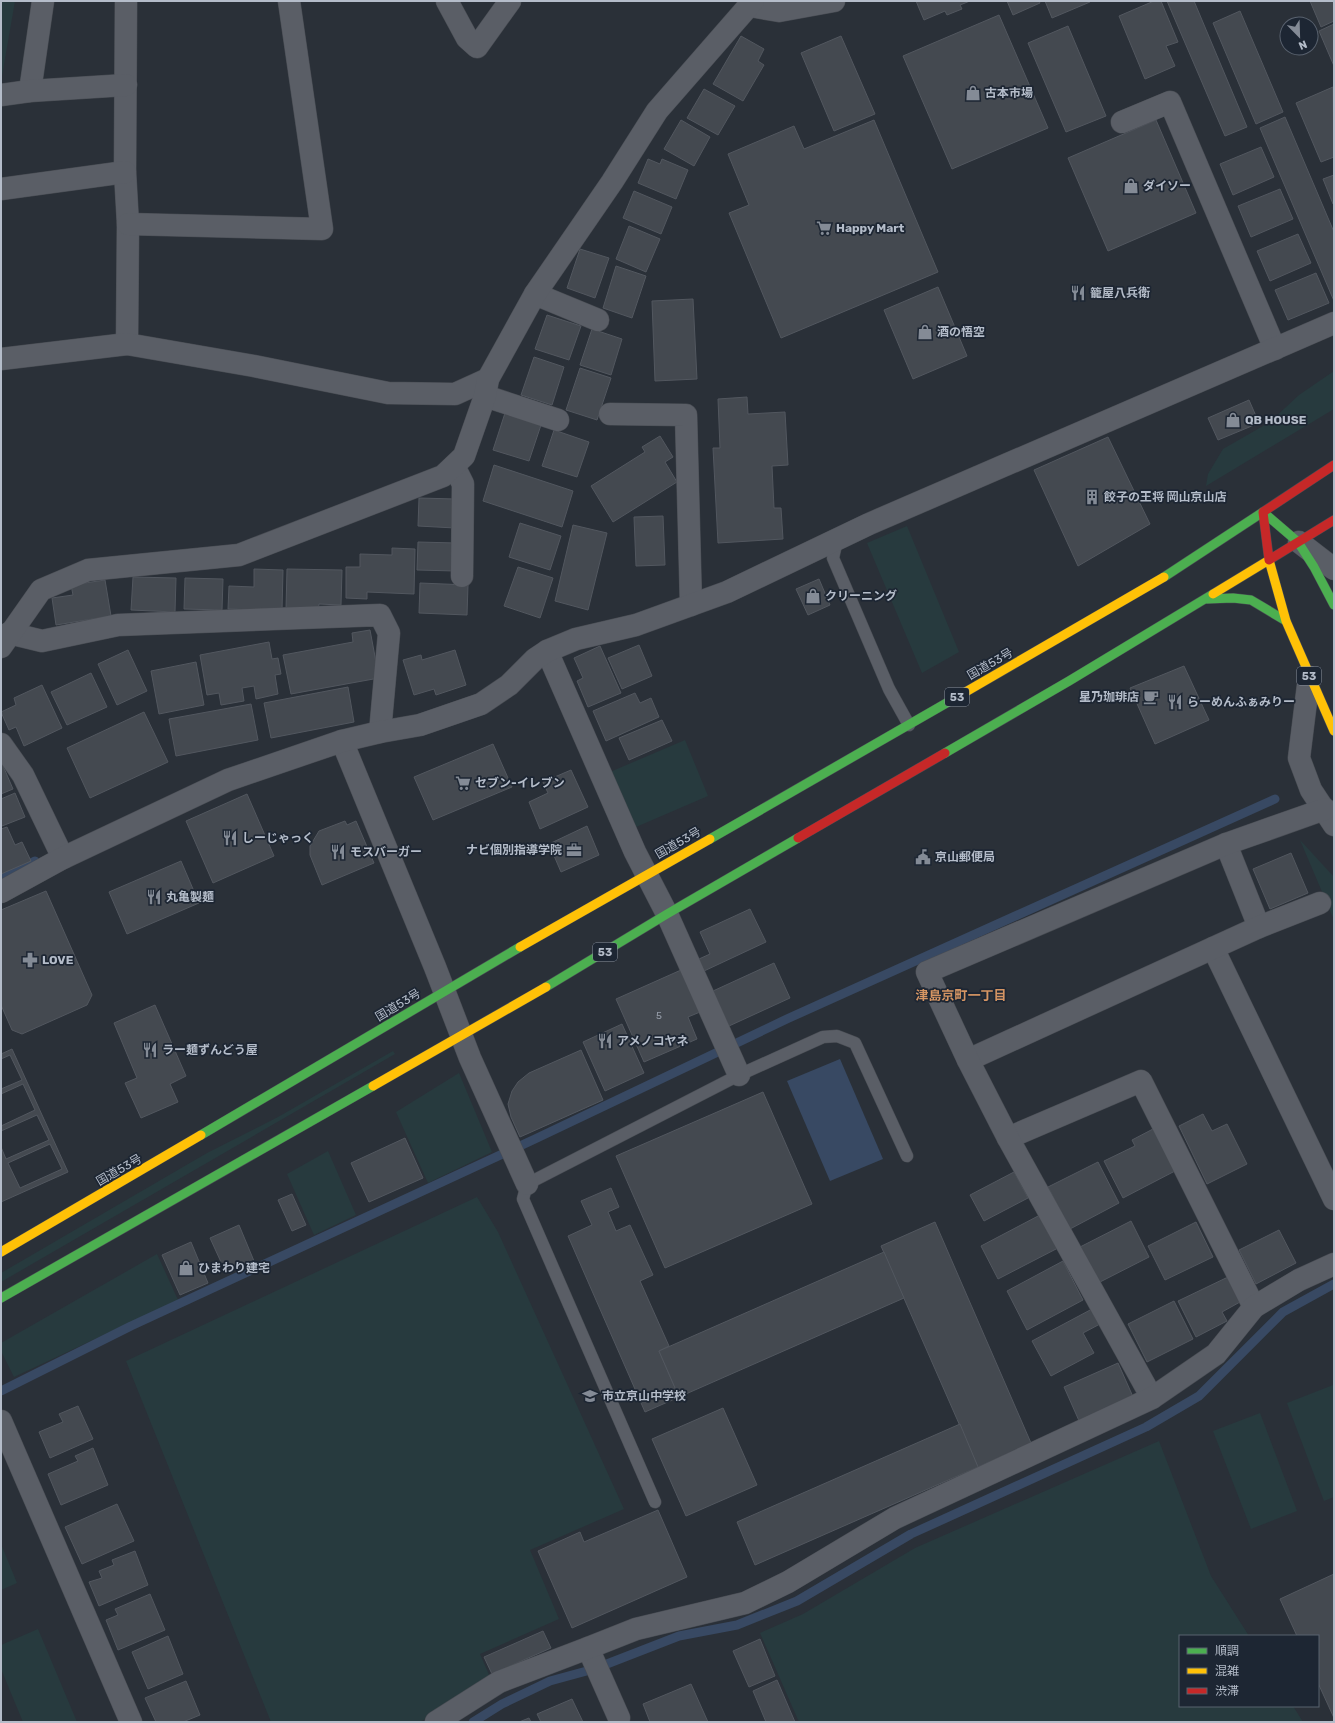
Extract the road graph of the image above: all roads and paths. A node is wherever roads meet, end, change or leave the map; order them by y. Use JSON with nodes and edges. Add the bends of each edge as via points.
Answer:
{"nodes":[{"id":1,"x":43,"y":1,"type":"edge"},
{"id":2,"x":126,"y":1,"type":"edge"},
{"id":3,"x":289,"y":1,"type":"edge"},
{"id":4,"x":447,"y":1,"type":"edge"},
{"id":5,"x":510,"y":1,"type":"edge"},
{"id":6,"x":834,"y":1,"type":"edge"},
{"id":7,"x":752,"y":3,"type":"edge"},
{"id":8,"x":126,"y":85,"type":"junction"},
{"id":9,"x":30,"y":91,"type":"junction"},
{"id":10,"x":1,"y":95,"type":"edge"},
{"id":11,"x":1122,"y":122,"type":"dead end"},
{"id":12,"x":125,"y":172,"type":"junction"},
{"id":13,"x":1,"y":189,"type":"edge"},
{"id":14,"x":128,"y":224,"type":"junction"},
{"id":15,"x":535,"y":294,"type":"junction"},
{"id":16,"x":598,"y":320,"type":"dead end"},
{"id":17,"x":1334,"y":323,"type":"edge"},
{"id":18,"x":127,"y":344,"type":"junction"},
{"id":19,"x":1275,"y":349,"type":"junction"},
{"id":20,"x":1,"y":359,"type":"edge"},
{"id":21,"x":487,"y":388,"type":"junction"},
{"id":22,"x":610,"y":414,"type":"dead end"},
{"id":23,"x":558,"y":420,"type":"dead end"},
{"id":24,"x":1334,"y":465,"type":"edge"},
{"id":25,"x":454,"y":466,"type":"junction"},
{"id":26,"x":1263,"y":512,"type":"junction"},
{"id":27,"x":1334,"y":520,"type":"edge"},
{"id":28,"x":837,"y":540,"type":"junction"},
{"id":29,"x":1298,"y":542,"type":"junction"},
{"id":30,"x":1270,"y":560,"type":"junction"},
{"id":31,"x":1334,"y":570,"type":"edge"},
{"id":32,"x":462,"y":576,"type":"dead end"},
{"id":33,"x":1204,"y":599,"type":"junction"},
{"id":34,"x":691,"y":605,"type":"junction"},
{"id":35,"x":1334,"y":605,"type":"edge"},
{"id":36,"x":1286,"y":621,"type":"junction"},
{"id":37,"x":5,"y":640,"type":"edge"},
{"id":38,"x":548,"y":651,"type":"junction"},
{"id":39,"x":1309,"y":677,"type":"junction"},
{"id":40,"x":910,"y":725,"type":"junction"},
{"id":41,"x":1334,"y":731,"type":"edge"},
{"id":42,"x":380,"y":732,"type":"junction"},
{"id":43,"x":342,"y":741,"type":"junction"},
{"id":44,"x":1,"y":744,"type":"edge"},
{"id":45,"x":1330,"y":817,"type":"edge"},
{"id":46,"x":1226,"y":844,"type":"junction"},
{"id":47,"x":63,"y":858,"type":"junction"},
{"id":48,"x":646,"y":875,"type":"junction"},
{"id":49,"x":1,"y":892,"type":"edge"},
{"id":50,"x":1320,"y":903,"type":"dead end"},
{"id":51,"x":667,"y":914,"type":"junction"},
{"id":52,"x":1259,"y":927,"type":"junction"},
{"id":53,"x":1213,"y":948,"type":"junction"},
{"id":54,"x":444,"y":990,"type":"junction"},
{"id":55,"x":462,"y":1036,"type":"junction"},
{"id":56,"x":968,"y":1060,"type":"junction"},
{"id":57,"x":739,"y":1076,"type":"junction"},
{"id":58,"x":1008,"y":1138,"type":"junction"},
{"id":59,"x":907,"y":1156,"type":"dead end"},
{"id":60,"x":527,"y":1184,"type":"junction"},
{"id":61,"x":1334,"y":1199,"type":"edge"},
{"id":62,"x":1,"y":1252,"type":"edge"},
{"id":63,"x":1334,"y":1264,"type":"edge"},
{"id":64,"x":1,"y":1298,"type":"edge"},
{"id":65,"x":1254,"y":1307,"type":"junction"},
{"id":66,"x":1152,"y":1398,"type":"junction"},
{"id":67,"x":1,"y":1421,"type":"edge"},
{"id":68,"x":655,"y":1502,"type":"dead end"},
{"id":69,"x":589,"y":1651,"type":"junction"},
{"id":70,"x":619,"y":1718,"type":"dead end"},
{"id":71,"x":131,"y":1722,"type":"edge"},
{"id":72,"x":436,"y":1722,"type":"edge"}],
"edges":[{"from":1,"to":9,"type":"street"},
{"from":2,"to":8,"type":"street"},
{"from":3,"to":14,"type":"street","via":[[322,229]]},
{"from":4,"to":5,"type":"street","via":[[467,38],[477,47]]},
{"from":6,"to":7,"type":"street","via":[[779,11]]},
{"from":7,"to":15,"type":"street","via":[[657,111]]},
{"from":8,"to":9,"type":"street"},
{"from":8,"to":12,"type":"street"},
{"from":9,"to":10,"type":"street"},
{"from":11,"to":19,"type":"street","via":[[1170,102]]},
{"from":12,"to":13,"type":"street"},
{"from":12,"to":14,"type":"street"},
{"from":14,"to":18,"type":"street"},
{"from":15,"to":16,"type":"street"},
{"from":15,"to":21,"type":"street"},
{"from":17,"to":19,"type":"street"},
{"from":18,"to":20,"type":"street"},
{"from":18,"to":21,"type":"street","via":[[388,393],[455,394]]},
{"from":19,"to":28,"type":"street","via":[[876,520]]},
{"from":21,"to":23,"type":"street"},
{"from":21,"to":25,"type":"street","via":[[464,456]]},
{"from":22,"to":34,"type":"street","via":[[686,415]]},
{"from":24,"to":26,"type":"main road","name":"国道53号"},
{"from":25,"to":32,"type":"street","via":[[462,484]]},
{"from":25,"to":37,"type":"street","via":[[443,476],[239,555],[88,570],[41,590]]},
{"from":26,"to":29,"type":"main road"},
{"from":26,"to":30,"type":"main road"},
{"from":26,"to":40,"type":"main road","name":"国道53号","number":"53","via":[[1159,580]]},
{"from":27,"to":29,"type":"main road"},
{"from":28,"to":34,"type":"street","via":[[727,592]]},
{"from":28,"to":40,"type":"lane","via":[[833,558],[890,689]]},
{"from":29,"to":30,"type":"main road"},
{"from":29,"to":31,"type":"street"},
{"from":29,"to":35,"type":"main road"},
{"from":30,"to":33,"type":"main road","number":"53"},
{"from":30,"to":36,"type":"main road","number":"53"},
{"from":33,"to":36,"type":"main road","number":"53","via":[[1251,600]]},
{"from":33,"to":51,"type":"main road","number":"53","via":[[1069,681]]},
{"from":34,"to":38,"type":"street","via":[[636,625],[576,639]]},
{"from":36,"to":39,"type":"main road","number":"53"},
{"from":37,"to":42,"type":"street","via":[[42,641],[118,625],[380,615],[389,633]]},
{"from":38,"to":42,"type":"street","via":[[535,659],[509,685],[481,704],[420,726]]},
{"from":38,"to":48,"type":"street"},
{"from":39,"to":41,"type":"main road","number":"53"},
{"from":39,"to":45,"type":"street","via":[[1299,758],[1311,790]]},
{"from":40,"to":48,"type":"main road","name":"国道53号","number":"53"},
{"from":42,"to":43,"type":"street"},
{"from":43,"to":47,"type":"street","via":[[228,780]]},
{"from":43,"to":54,"type":"street"},
{"from":44,"to":47,"type":"street","via":[[23,775]]},
{"from":45,"to":46,"type":"street"},
{"from":46,"to":52,"type":"street"},
{"from":46,"to":56,"type":"street","via":[[927,972]]},
{"from":47,"to":49,"type":"street"},
{"from":48,"to":51,"type":"street"},
{"from":48,"to":54,"type":"main road","name":"国道53号","number":"53"},
{"from":50,"to":52,"type":"street"},
{"from":51,"to":55,"type":"main road","number":"53"},
{"from":51,"to":57,"type":"street"},
{"from":52,"to":53,"type":"street"},
{"from":53,"to":56,"type":"street"},
{"from":53,"to":61,"type":"street"},
{"from":54,"to":55,"type":"street"},
{"from":54,"to":62,"type":"main road","name":"国道53号","number":"53"},
{"from":55,"to":60,"type":"street"},
{"from":55,"to":64,"type":"main road","number":"53"},
{"from":56,"to":58,"type":"street"},
{"from":57,"to":59,"type":"lane","via":[[823,1037],[837,1036],[855,1043]]},
{"from":57,"to":60,"type":"lane"},
{"from":58,"to":65,"type":"street","via":[[1141,1081]]},
{"from":58,"to":66,"type":"street"},
{"from":60,"to":68,"type":"lane","via":[[523,1199]]},
{"from":63,"to":65,"type":"street","via":[[1299,1280]]},
{"from":65,"to":66,"type":"street","via":[[1216,1354]]},
{"from":66,"to":69,"type":"street","via":[[895,1518],[788,1582],[745,1604],[636,1628]]},
{"from":67,"to":71,"type":"street"},
{"from":69,"to":70,"type":"street"},
{"from":69,"to":72,"type":"street","via":[[499,1682]]}]}
